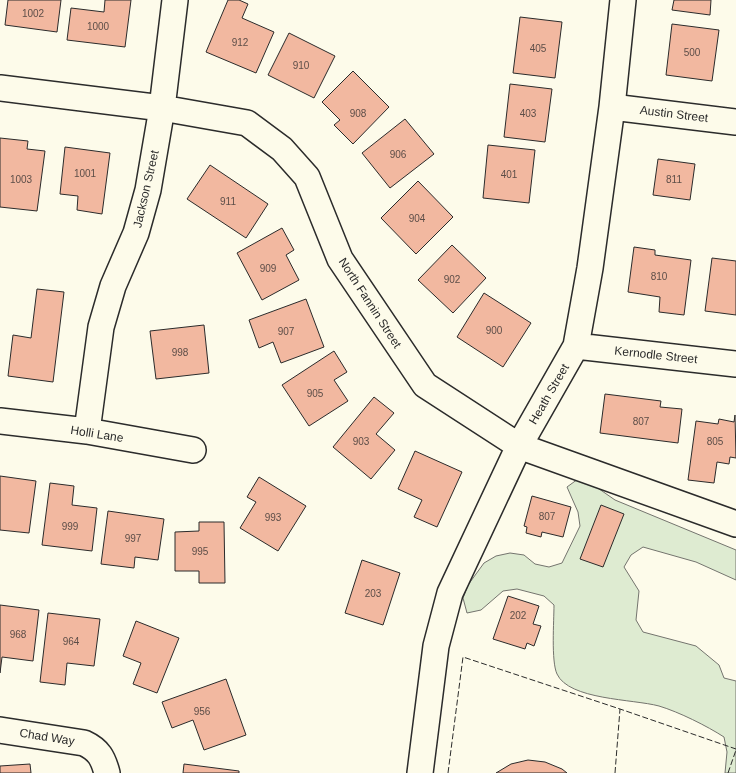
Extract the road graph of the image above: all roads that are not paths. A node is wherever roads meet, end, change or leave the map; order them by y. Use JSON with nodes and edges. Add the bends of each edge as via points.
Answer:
{"nodes":[{"id":1,"x":175,"y":0,"type":"edge"},
{"id":2,"x":623,"y":0,"type":"edge"},
{"id":3,"x":0,"y":88,"type":"edge"},
{"id":4,"x":612,"y":107,"type":"junction"},
{"id":5,"x":162,"y":108,"type":"junction"},
{"id":6,"x":736,"y":122,"type":"edge"},
{"id":7,"x":576,"y":346,"type":"junction"},
{"id":8,"x":736,"y":364,"type":"edge"},
{"id":9,"x":0,"y":421,"type":"edge"},
{"id":10,"x":87,"y":431,"type":"junction"},
{"id":11,"x":519,"y":446,"type":"junction"},
{"id":12,"x":193,"y":450,"type":"dead end"},
{"id":13,"x":736,"y":524,"type":"edge"},
{"id":14,"x":0,"y":730,"type":"edge"},
{"id":15,"x":106,"y":773,"type":"edge"},
{"id":16,"x":420,"y":773,"type":"edge"}],
"edges":[{"from":1,"to":5,"type":"street","name":"Jackson Street"},
{"from":2,"to":4,"type":"street","name":"Heath Street"},
{"from":3,"to":5,"type":"street","name":"North Fannin Street"},
{"from":4,"to":6,"type":"street","name":"Austin Street"},
{"from":4,"to":7,"type":"street","name":"Heath Street"},
{"from":5,"to":10,"type":"street","name":"Jackson Street","via":[[148,190],[136,233],[113,286],[101,327]]},
{"from":5,"to":11,"type":"street","name":"North Fannin Street","via":[[247,123],[282,149],[308,177],[340,259],[425,385]]},
{"from":7,"to":8,"type":"street","name":"Kernodle Street"},
{"from":7,"to":11,"type":"street","name":"Heath Street"},
{"from":9,"to":10,"type":"street","name":"Holli Lane"},
{"from":10,"to":12,"type":"street","name":"Holli Lane"},
{"from":11,"to":13,"type":"street","name":"North Fannin Street"},
{"from":11,"to":16,"type":"street","name":"Heath Street","via":[[450,593],[436,646]]},
{"from":14,"to":15,"type":"street","name":"Chad Way","via":[[84,743],[104,758]]}]}
